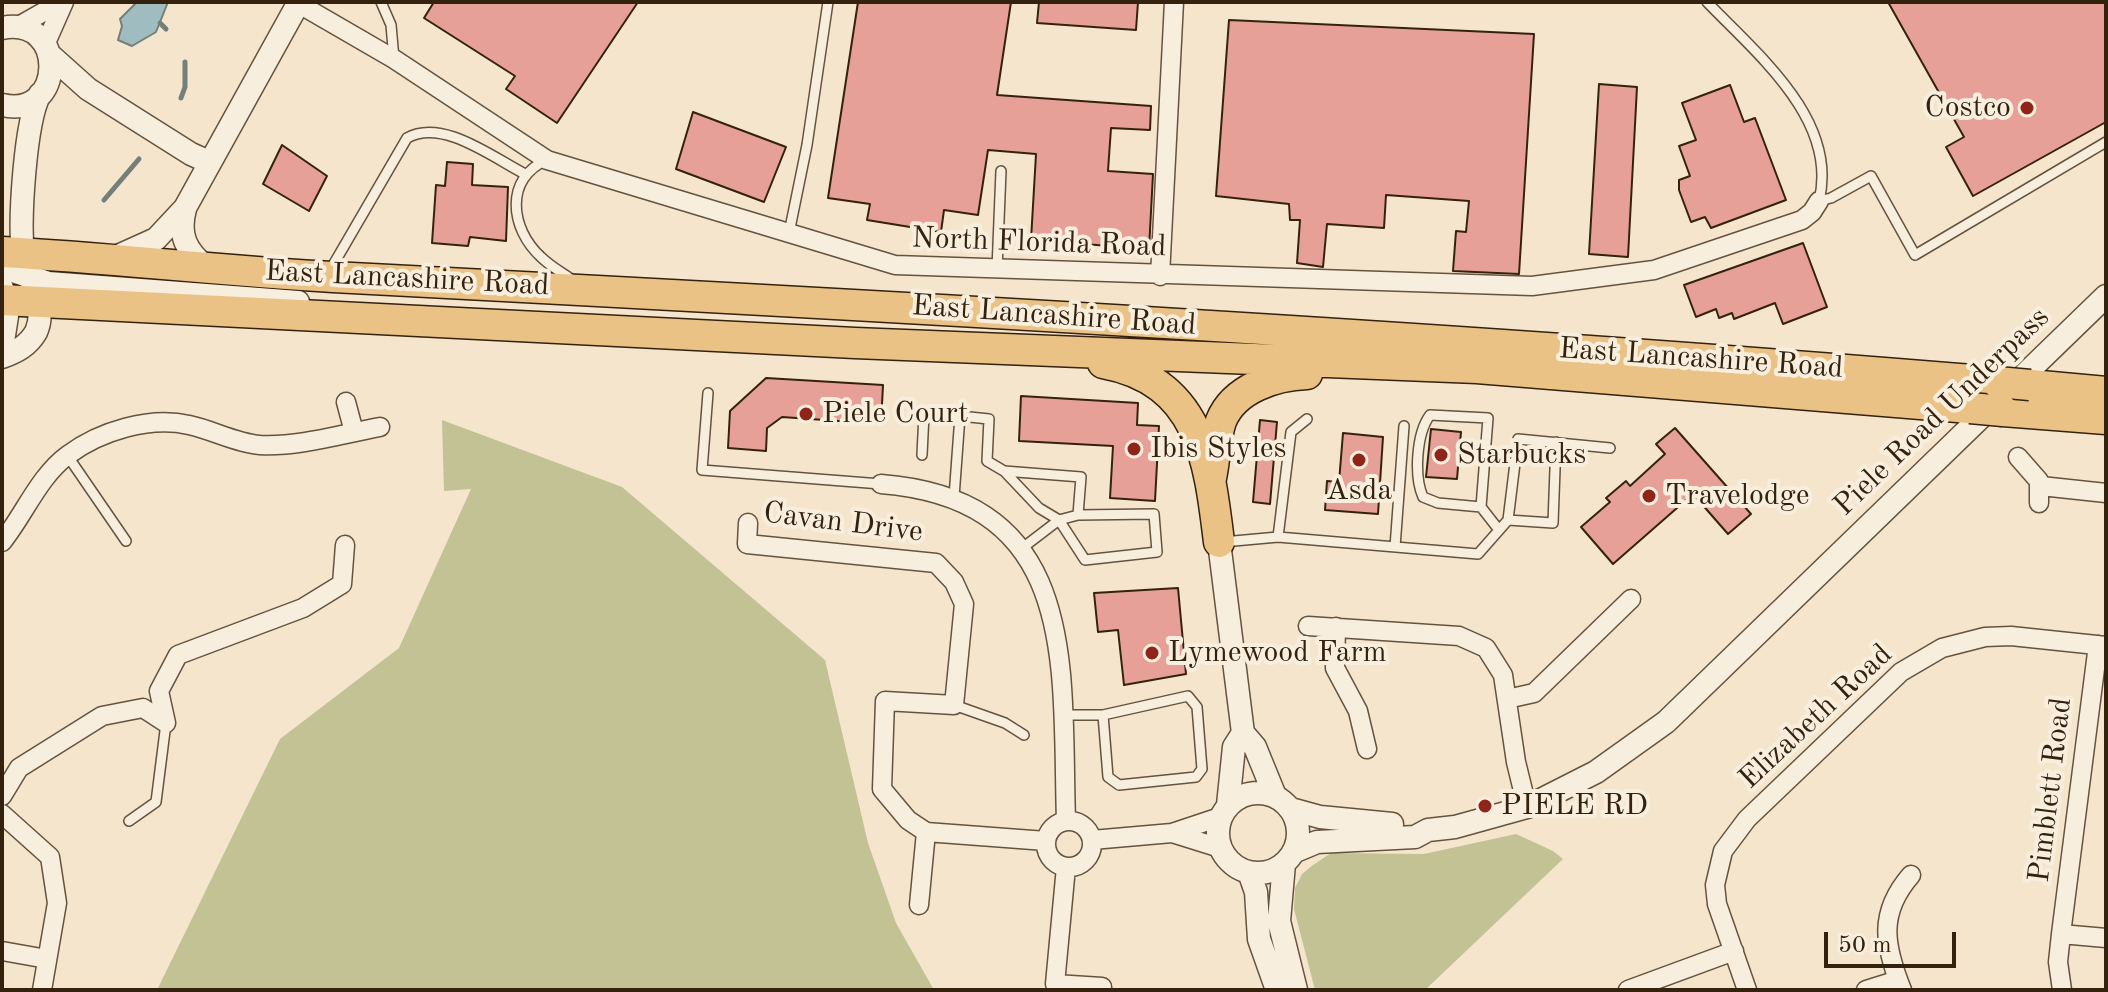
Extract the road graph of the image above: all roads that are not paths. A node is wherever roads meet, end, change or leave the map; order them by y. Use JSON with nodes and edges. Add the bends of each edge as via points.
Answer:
{"nodes":[{"id":1,"x":62,"y":2,"type":"edge"},
{"id":2,"x":381,"y":2,"type":"edge"},
{"id":3,"x":828,"y":2,"type":"edge"},
{"id":4,"x":1174,"y":2,"type":"edge"},
{"id":5,"x":1707,"y":2,"type":"edge"},
{"id":6,"x":299,"y":3,"type":"edge"},
{"id":7,"x":9,"y":27,"type":"edge"},
{"id":8,"x":48,"y":50,"type":"junction"},
{"id":9,"x":394,"y":59,"type":"junction"},
{"id":10,"x":88,"y":89,"type":"junction"},
{"id":11,"x":44,"y":90,"type":"junction"},
{"id":12,"x":2,"y":105,"type":"edge"},
{"id":13,"x":2106,"y":142,"type":"edge"},
{"id":14,"x":547,"y":160,"type":"junction"},
{"id":15,"x":209,"y":162,"type":"junction"},
{"id":16,"x":1001,"y":171,"type":"dead end"},
{"id":17,"x":525,"y":174,"type":"junction"},
{"id":18,"x":1819,"y":201,"type":"junction"},
{"id":19,"x":185,"y":208,"type":"junction"},
{"id":20,"x":789,"y":233,"type":"junction"},
{"id":21,"x":116,"y":257,"type":"junction"},
{"id":22,"x":206,"y":267,"type":"junction"},
{"id":23,"x":997,"y":269,"type":"junction"},
{"id":24,"x":19,"y":271,"type":"edge"},
{"id":25,"x":326,"y":276,"type":"junction"},
{"id":26,"x":1160,"y":276,"type":"junction"},
{"id":27,"x":584,"y":289,"type":"junction"},
{"id":28,"x":3,"y":293,"type":"edge"},
{"id":29,"x":2106,"y":296,"type":"edge"},
{"id":30,"x":2,"y":348,"type":"edge"},
{"id":31,"x":1026,"y":350,"type":"junction"},
{"id":32,"x":2,"y":357,"type":"edge"},
{"id":33,"x":1477,"y":368,"type":"junction"},
{"id":34,"x":2106,"y":392,"type":"edge"},
{"id":35,"x":708,"y":393,"type":"dead end"},
{"id":36,"x":2000,"y":396,"type":"junction"},
{"id":37,"x":346,"y":402,"type":"dead end"},
{"id":38,"x":960,"y":416,"type":"junction"},
{"id":39,"x":1307,"y":419,"type":"dead end"},
{"id":40,"x":2106,"y":419,"type":"edge"},
{"id":41,"x":1404,"y":426,"type":"dead end"},
{"id":42,"x":380,"y":427,"type":"dead end"},
{"id":43,"x":354,"y":432,"type":"junction"},
{"id":44,"x":1556,"y":442,"type":"junction"},
{"id":45,"x":1610,"y":448,"type":"dead end"},
{"id":46,"x":67,"y":455,"type":"junction"},
{"id":47,"x":922,"y":455,"type":"dead end"},
{"id":48,"x":2018,"y":457,"type":"dead end"},
{"id":49,"x":1004,"y":471,"type":"junction"},
{"id":50,"x":1211,"y":478,"type":"junction"},
{"id":51,"x":881,"y":484,"type":"joint"},
{"id":52,"x":2106,"y":493,"type":"edge"},
{"id":53,"x":954,"y":497,"type":"junction"},
{"id":54,"x":1481,"y":507,"type":"junction"},
{"id":55,"x":1078,"y":515,"type":"junction"},
{"id":56,"x":1059,"y":520,"type":"junction"},
{"id":57,"x":1508,"y":520,"type":"junction"},
{"id":58,"x":748,"y":523,"type":"dead end"},
{"id":59,"x":1499,"y":530,"type":"junction"},
{"id":60,"x":1278,"y":537,"type":"junction"},
{"id":61,"x":126,"y":541,"type":"dead end"},
{"id":62,"x":2,"y":542,"type":"edge"},
{"id":63,"x":1219,"y":542,"type":"junction"},
{"id":64,"x":345,"y":545,"type":"dead end"},
{"id":65,"x":1395,"y":547,"type":"junction"},
{"id":66,"x":1021,"y":549,"type":"junction"},
{"id":67,"x":1631,"y":599,"type":"dead end"},
{"id":68,"x":1308,"y":626,"type":"dead end"},
{"id":69,"x":1336,"y":627,"type":"junction"},
{"id":70,"x":2102,"y":646,"type":"edge"},
{"id":71,"x":1507,"y":699,"type":"junction"},
{"id":72,"x":954,"y":705,"type":"junction"},
{"id":73,"x":1063,"y":715,"type":"junction"},
{"id":74,"x":1103,"y":715,"type":"junction"},
{"id":75,"x":166,"y":723,"type":"junction"},
{"id":76,"x":1243,"y":733,"type":"junction"},
{"id":77,"x":1024,"y":735,"type":"dead end"},
{"id":78,"x":1367,"y":749,"type":"dead end"},
{"id":79,"x":2,"y":796,"type":"edge"},
{"id":80,"x":1283,"y":803,"type":"junction"},
{"id":81,"x":1527,"y":807,"type":"junction"},
{"id":82,"x":1224,"y":811,"type":"junction"},
{"id":83,"x":2,"y":814,"type":"edge"},
{"id":84,"x":129,"y":821,"type":"dead end"},
{"id":85,"x":1066,"y":821,"type":"junction"},
{"id":86,"x":1428,"y":830,"type":"junction"},
{"id":87,"x":926,"y":832,"type":"junction"},
{"id":88,"x":1172,"y":833,"type":"junction"},
{"id":89,"x":1092,"y":840,"type":"junction"},
{"id":90,"x":1046,"y":841,"type":"junction"},
{"id":91,"x":1220,"y":848,"type":"junction"},
{"id":92,"x":1288,"y":858,"type":"junction"},
{"id":93,"x":1066,"y":867,"type":"junction"},
{"id":94,"x":1249,"y":872,"type":"junction"},
{"id":95,"x":1911,"y":875,"type":"dead end"},
{"id":96,"x":919,"y":905,"type":"dead end"},
{"id":97,"x":2061,"y":934,"type":"junction"},
{"id":98,"x":2106,"y":938,"type":"edge"},
{"id":99,"x":2,"y":951,"type":"edge"},
{"id":100,"x":1734,"y":951,"type":"junction"},
{"id":101,"x":47,"y":959,"type":"junction"},
{"id":102,"x":1900,"y":985,"type":"edge"},
{"id":103,"x":1054,"y":987,"type":"edge"},
{"id":104,"x":1102,"y":987,"type":"dead end"},
{"id":105,"x":42,"y":990,"type":"edge"},
{"id":106,"x":1277,"y":990,"type":"edge"},
{"id":107,"x":1296,"y":990,"type":"edge"},
{"id":108,"x":1628,"y":990,"type":"edge"},
{"id":109,"x":1747,"y":990,"type":"edge"},
{"id":110,"x":1866,"y":990,"type":"edge"},
{"id":111,"x":2062,"y":990,"type":"edge"}],
"edges":[{"from":1,"to":7,"type":"street"},
{"from":1,"to":8,"type":"street"},
{"from":2,"to":9,"type":"lane","via":[[391,25]]},
{"from":3,"to":20,"type":"lane"},
{"from":4,"to":26,"type":"street"},
{"from":5,"to":18,"type":"lane","via":[[1793,93],[1820,158]]},
{"from":6,"to":9,"type":"street","name":"North Florida Road"},
{"from":6,"to":15,"type":"street"},
{"from":7,"to":8,"type":"street","via":[[28,30]]},
{"from":8,"to":10,"type":"street"},
{"from":8,"to":11,"type":"street"},
{"from":9,"to":14,"type":"street","name":"North Florida Road"},
{"from":10,"to":11,"type":"street"},
{"from":10,"to":15,"type":"street"},
{"from":11,"to":12,"type":"street","via":[[20,106]]},
{"from":11,"to":24,"type":"street","via":[[29,129]]},
{"from":13,"to":18,"type":"lane","via":[[1915,255],[1871,176]]},
{"from":14,"to":17,"type":"lane"},
{"from":14,"to":20,"type":"street","name":"North Florida Road"},
{"from":15,"to":19,"type":"street"},
{"from":16,"to":23,"type":"lane"},
{"from":17,"to":25,"type":"lane","via":[[439,132],[421,130],[407,138]]},
{"from":17,"to":27,"type":"lane","via":[[515,205],[519,226],[540,257]]},
{"from":18,"to":26,"type":"street","name":"North Florida Road","via":[[1802,220],[1695,258],[1602,279],[1532,286]]},
{"from":19,"to":21,"type":"street","via":[[156,239]]},
{"from":19,"to":22,"type":"street","via":[[184,242]]},
{"from":20,"to":23,"type":"street","name":"North Florida Road","via":[[895,265]]},
{"from":21,"to":22,"type":"highway","name":"East Lancashire Road"},
{"from":21,"to":24,"type":"highway","name":"East Lancashire Road"},
{"from":22,"to":25,"type":"highway","name":"East Lancashire Road"},
{"from":23,"to":26,"type":"street","name":"North Florida Road"},
{"from":24,"to":28,"type":"highway","name":"East Lancashire Road"},
{"from":24,"to":31,"type":"highway","name":"East Lancashire Road","via":[[446,322]]},
{"from":24,"to":32,"type":"street","via":[[37,330],[21,349]]},
{"from":25,"to":27,"type":"highway","name":"East Lancashire Road"},
{"from":27,"to":36,"type":"highway","name":"East Lancashire Road","via":[[1676,356]]},
{"from":28,"to":30,"type":"street","via":[[7,316]]},
{"from":29,"to":81,"type":"street","name":"Piele Road Underpass","via":[[1666,722],[1596,772]]},
{"from":31,"to":33,"type":"highway","name":"East Lancashire Road"},
{"from":31,"to":50,"type":"highway","via":[[1126,367],[1158,381],[1179,400],[1195,427]]},
{"from":33,"to":36,"type":"highway","name":"East Lancashire Road","bridge":true,"via":[[1970,408]]},
{"from":33,"to":50,"type":"highway","via":[[1280,375],[1242,395],[1222,418]]},
{"from":34,"to":36,"type":"highway","name":"East Lancashire Road","bridge":true,"via":[[2030,385]]},
{"from":35,"to":51,"type":"lane","via":[[702,470]]},
{"from":36,"to":40,"type":"highway","name":"East Lancashire Road"},
{"from":37,"to":43,"type":"street"},
{"from":38,"to":47,"type":"lane","via":[[924,414]]},
{"from":38,"to":49,"type":"lane","via":[[989,419],[987,461]]},
{"from":38,"to":53,"type":"lane"},
{"from":39,"to":60,"type":"lane","via":[[1291,432]]},
{"from":41,"to":65,"type":"lane"},
{"from":42,"to":43,"type":"street"},
{"from":43,"to":46,"type":"street","via":[[258,445],[188,424],[146,424],[99,437]]},
{"from":44,"to":45,"type":"lane"},
{"from":44,"to":57,"type":"lane","via":[[1518,439]]},
{"from":44,"to":57,"type":"lane","via":[[1553,523]]},
{"from":46,"to":61,"type":"lane"},
{"from":46,"to":62,"type":"street"},
{"from":48,"to":52,"type":"street","via":[[2040,495]]},
{"from":49,"to":55,"type":"lane","via":[[1081,477]]},
{"from":49,"to":56,"type":"lane","via":[[1039,508]]},
{"from":50,"to":63,"type":"highway"},
{"from":51,"to":53,"type":"street","via":[[927,488]]},
{"from":53,"to":66,"type":"street","via":[[980,512]]},
{"from":54,"to":54,"type":"lane","via":[[1423,497],[1418,486],[1420,448],[1430,415],[1488,418]]},
{"from":54,"to":59,"type":"lane"},
{"from":55,"to":56,"type":"lane"},
{"from":55,"to":56,"type":"lane","via":[[1154,514],[1157,552],[1085,560]]},
{"from":56,"to":66,"type":"lane"},
{"from":57,"to":59,"type":"lane"},
{"from":58,"to":72,"type":"street","name":"Cavan Drive","via":[[747,544],[936,563],[954,582],[964,604]]},
{"from":59,"to":65,"type":"lane","via":[[1478,554]]},
{"from":60,"to":63,"type":"lane"},
{"from":60,"to":65,"type":"lane"},
{"from":63,"to":76,"type":"street"},
{"from":64,"to":75,"type":"street","via":[[342,584],[303,608],[178,655],[159,691]]},
{"from":66,"to":73,"type":"street","via":[[1038,573],[1057,630]]},
{"from":67,"to":71,"type":"street","via":[[1534,693]]},
{"from":68,"to":69,"type":"street"},
{"from":69,"to":71,"type":"street","via":[[1459,636],[1486,648],[1503,675]]},
{"from":69,"to":78,"type":"street","via":[[1335,668],[1358,711]]},
{"from":70,"to":97,"type":"street","name":"Pimblett Road"},
{"from":70,"to":100,"type":"street","name":"Elizabeth Road","via":[[1985,637],[1942,648],[1901,672],[1747,819],[1723,851],[1715,885],[1717,904]]},
{"from":71,"to":81,"type":"street"},
{"from":72,"to":77,"type":"lane"},
{"from":72,"to":87,"type":"street","via":[[885,701],[882,789]]},
{"from":73,"to":74,"type":"lane"},
{"from":73,"to":85,"type":"street"},
{"from":74,"to":74,"type":"lane","via":[[1188,696],[1197,707],[1202,769],[1196,777],[1119,785],[1108,777]]},
{"from":75,"to":79,"type":"street","via":[[143,708],[102,716],[19,768]]},
{"from":75,"to":84,"type":"lane","via":[[156,802]]},
{"from":76,"to":80,"type":"street"},
{"from":76,"to":82,"type":"street","via":[[1234,747]]},
{"from":80,"to":82,"type":"street","via":[[1252,792]]},
{"from":80,"to":86,"type":"street","name":"Piele Road Underpass","via":[[1320,817]]},
{"from":80,"to":92,"type":"street","via":[[1298,831]]},
{"from":81,"to":86,"type":"street","name":"Piele Road Underpass"},
{"from":82,"to":88,"type":"street"},
{"from":82,"to":91,"type":"street","via":[[1217,831]]},
{"from":83,"to":101,"type":"street","via":[[50,857],[57,903]]},
{"from":85,"to":89,"type":"street","via":[[1085,827]]},
{"from":85,"to":90,"type":"street","via":[[1051,830]]},
{"from":86,"to":92,"type":"street","name":"Piele Road Underpass","via":[[1415,837],[1317,842]]},
{"from":87,"to":90,"type":"street"},
{"from":87,"to":96,"type":"street"},
{"from":88,"to":89,"type":"street"},
{"from":88,"to":91,"type":"street"},
{"from":89,"to":93,"type":"street","via":[[1086,859]]},
{"from":90,"to":93,"type":"street","via":[[1051,858]]},
{"from":91,"to":94,"type":"street","via":[[1231,864]]},
{"from":92,"to":94,"type":"street","via":[[1271,871]]},
{"from":92,"to":107,"type":"street","via":[[1279,921]]},
{"from":93,"to":103,"type":"street"},
{"from":94,"to":106,"type":"street","via":[[1261,948]]},
{"from":95,"to":102,"type":"street","via":[[1897,891],[1886,923]]},
{"from":97,"to":98,"type":"street"},
{"from":97,"to":111,"type":"street","name":"Pimblett Road"},
{"from":99,"to":101,"type":"street"},
{"from":100,"to":108,"type":"street"},
{"from":100,"to":109,"type":"street","name":"Elizabeth Road"},
{"from":101,"to":105,"type":"street"},
{"from":102,"to":110,"type":"street"},
{"from":103,"to":104,"type":"street"}]}
